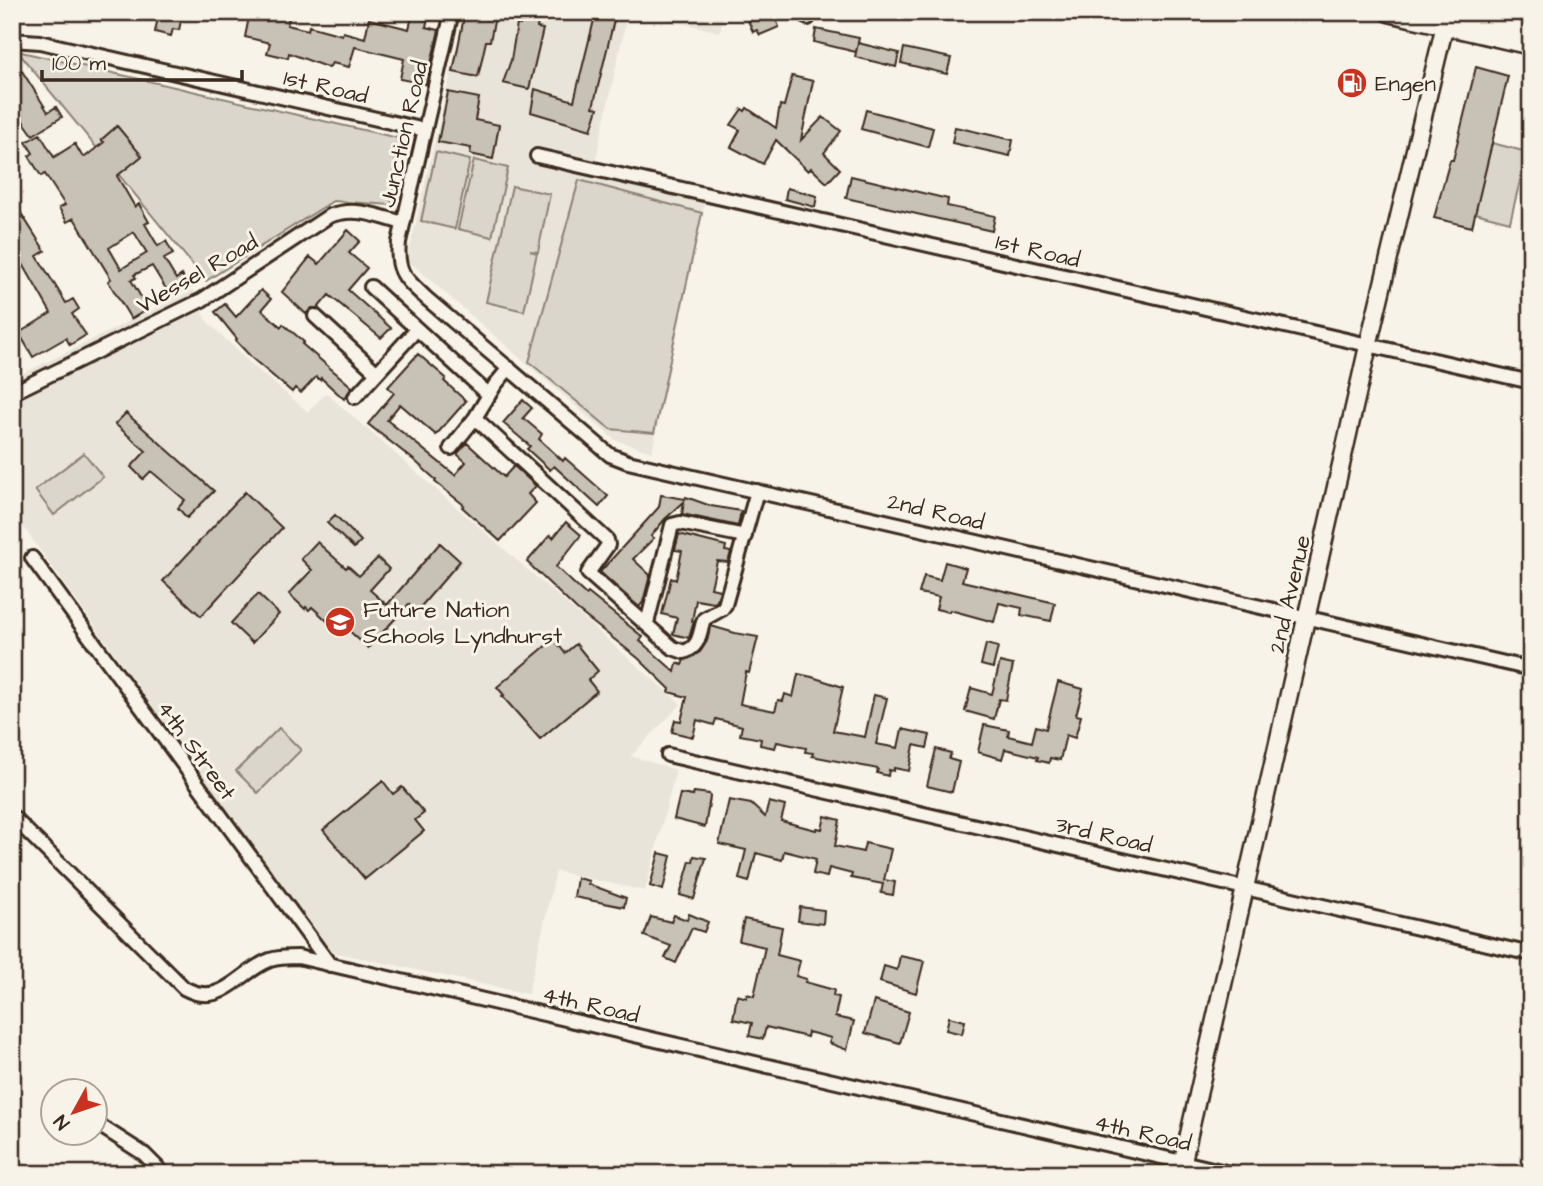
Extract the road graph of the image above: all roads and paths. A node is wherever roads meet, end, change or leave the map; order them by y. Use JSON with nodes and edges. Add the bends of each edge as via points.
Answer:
{"nodes":[{"id":1,"x":452,"y":12,"type":"edge"},
{"id":2,"x":1389,"y":12,"type":"edge"},
{"id":3,"x":1462,"y":12,"type":"edge"},
{"id":4,"x":1446,"y":19,"type":"edge"},
{"id":5,"x":1531,"y":29,"type":"edge"},
{"id":6,"x":12,"y":40,"type":"edge"},
{"id":7,"x":1531,"y":45,"type":"edge"},
{"id":8,"x":425,"y":130,"type":"junction"},
{"id":9,"x":537,"y":156,"type":"dead end"},
{"id":10,"x":403,"y":223,"type":"junction"},
{"id":11,"x":398,"y":265,"type":"joint"},
{"id":12,"x":371,"y":287,"type":"dead end"},
{"id":13,"x":315,"y":317,"type":"dead end"},
{"id":14,"x":417,"y":329,"type":"junction"},
{"id":15,"x":1368,"y":346,"type":"junction"},
{"id":16,"x":509,"y":368,"type":"junction"},
{"id":17,"x":377,"y":373,"type":"junction"},
{"id":18,"x":1531,"y":382,"type":"edge"},
{"id":19,"x":12,"y":393,"type":"edge"},
{"id":20,"x":489,"y":395,"type":"junction"},
{"id":21,"x":355,"y":397,"type":"dead end"},
{"id":22,"x":475,"y":418,"type":"junction"},
{"id":23,"x":451,"y":448,"type":"dead end"},
{"id":24,"x":757,"y":491,"type":"junction"},
{"id":25,"x":745,"y":537,"type":"junction"},
{"id":26,"x":32,"y":558,"type":"dead end"},
{"id":27,"x":1307,"y":618,"type":"junction"},
{"id":28,"x":647,"y":623,"type":"junction"},
{"id":29,"x":1531,"y":669,"type":"edge"},
{"id":30,"x":668,"y":755,"type":"dead end"},
{"id":31,"x":12,"y":816,"type":"edge"},
{"id":32,"x":1245,"y":888,"type":"junction"},
{"id":33,"x":1531,"y":954,"type":"edge"},
{"id":34,"x":330,"y":965,"type":"junction"},
{"id":35,"x":108,"y":1131,"type":"edge"},
{"id":36,"x":1181,"y":1168,"type":"edge"},
{"id":37,"x":164,"y":1174,"type":"edge"},
{"id":38,"x":1234,"y":1174,"type":"edge"}],
"edges":[{"from":1,"to":8,"type":"street","name":"Junction Road"},
{"from":2,"to":4,"type":"main road"},
{"from":3,"to":5,"type":"main road"},
{"from":4,"to":7,"type":"main road"},
{"from":4,"to":15,"type":"street","name":"2nd Avenue"},
{"from":6,"to":8,"type":"street","name":"1st Road","via":[[40,42]]},
{"from":8,"to":10,"type":"street","name":"Junction Road"},
{"from":9,"to":15,"type":"street","name":"1st Road"},
{"from":10,"to":11,"type":"street","name":"Junction Road"},
{"from":10,"to":19,"type":"street","name":"Wessel Road","via":[[363,212],[329,216],[202,300]]},
{"from":11,"to":16,"type":"street","name":"2nd Road","via":[[409,282]]},
{"from":12,"to":14,"type":"street"},
{"from":13,"to":17,"type":"street"},
{"from":14,"to":17,"type":"street"},
{"from":14,"to":20,"type":"street"},
{"from":15,"to":18,"type":"street","name":"1st Road"},
{"from":15,"to":27,"type":"street","name":"2nd Avenue"},
{"from":16,"to":20,"type":"street"},
{"from":16,"to":24,"type":"street","name":"2nd Road","via":[[615,458]]},
{"from":17,"to":21,"type":"street"},
{"from":20,"to":22,"type":"street"},
{"from":22,"to":23,"type":"street"},
{"from":22,"to":28,"type":"street","via":[[607,540],[588,573]]},
{"from":24,"to":25,"type":"street"},
{"from":24,"to":27,"type":"street","name":"2nd Road"},
{"from":25,"to":28,"type":"street","via":[[680,523],[672,526]]},
{"from":25,"to":28,"type":"street","via":[[724,605],[704,619],[694,647],[684,652],[673,648]]},
{"from":26,"to":34,"type":"street","name":"4th Street"},
{"from":27,"to":29,"type":"street","name":"2nd Road"},
{"from":27,"to":32,"type":"street","name":"2nd Avenue"},
{"from":30,"to":32,"type":"street","name":"3rd Road"},
{"from":31,"to":34,"type":"street","name":"4th Road","via":[[194,993],[223,990],[276,958],[298,957]]},
{"from":32,"to":33,"type":"street","name":"3rd Road"},
{"from":32,"to":36,"type":"street","name":"2nd Avenue"},
{"from":34,"to":36,"type":"street","name":"4th Road"},
{"from":35,"to":37,"type":"street","via":[[144,1154]]},
{"from":36,"to":38,"type":"street","name":"4th Road"}]}
